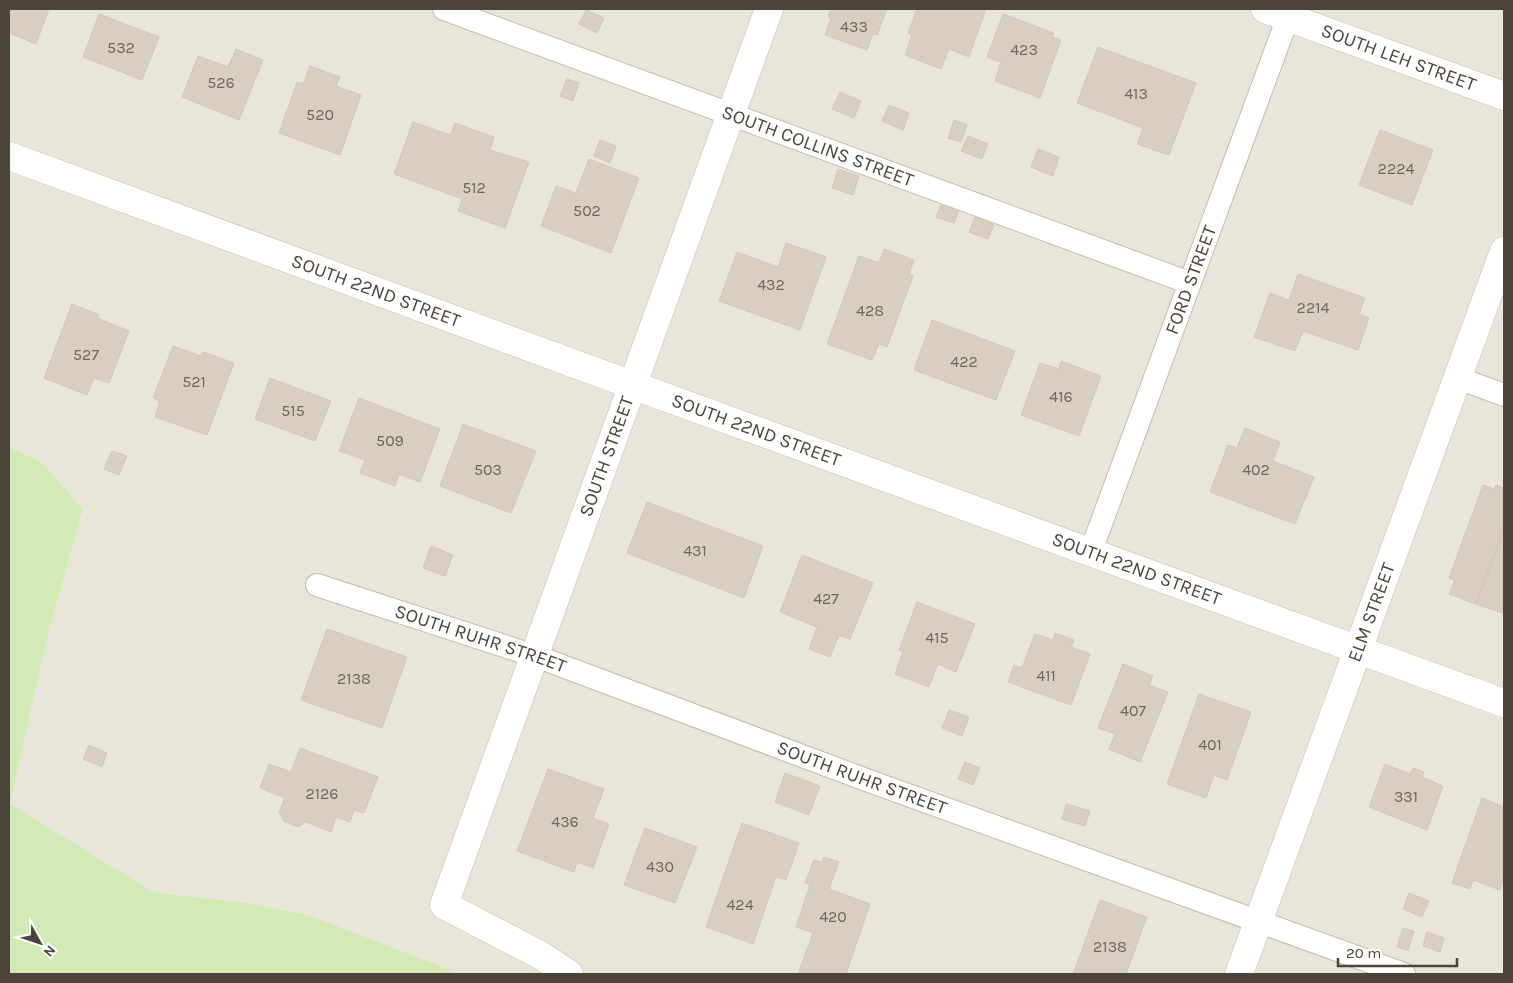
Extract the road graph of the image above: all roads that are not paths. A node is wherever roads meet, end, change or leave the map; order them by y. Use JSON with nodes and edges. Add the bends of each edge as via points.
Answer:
{"nodes":[{"id":1,"x":444,"y":9,"type":"edge"},
{"id":2,"x":769,"y":9,"type":"edge"},
{"id":3,"x":1281,"y":12,"type":"edge"},
{"id":4,"x":1504,"y":96,"type":"edge"},
{"id":5,"x":731,"y":114,"type":"junction"},
{"id":6,"x":9,"y":156,"type":"edge"},
{"id":7,"x":1504,"y":251,"type":"edge"},
{"id":8,"x":1190,"y":283,"type":"junction"},
{"id":9,"x":1458,"y":378,"type":"junction"},
{"id":10,"x":632,"y":386,"type":"junction"},
{"id":11,"x":1504,"y":395,"type":"edge"},
{"id":12,"x":1091,"y":552,"type":"junction"},
{"id":13,"x":318,"y":585,"type":"dead end"},
{"id":14,"x":1359,"y":650,"type":"junction"},
{"id":15,"x":534,"y":656,"type":"junction"},
{"id":16,"x":1504,"y":703,"type":"edge"},
{"id":17,"x":1259,"y":921,"type":"junction"},
{"id":18,"x":569,"y":974,"type":"edge"},
{"id":19,"x":1239,"y":974,"type":"edge"},
{"id":20,"x":1404,"y":974,"type":"edge"}],
"edges":[{"from":1,"to":5,"type":"lane","name":"SOUTH COLLINS STREET"},
{"from":2,"to":5,"type":"street","name":"SOUTH STREET"},
{"from":3,"to":4,"type":"street","name":"SOUTH LEH STREET"},
{"from":3,"to":8,"type":"lane","name":"FORD STREET"},
{"from":5,"to":8,"type":"lane","name":"SOUTH COLLINS STREET"},
{"from":5,"to":10,"type":"street","name":"SOUTH STREET"},
{"from":6,"to":10,"type":"street","name":"SOUTH 22ND STREET"},
{"from":7,"to":9,"type":"street","name":"ELM STREET"},
{"from":8,"to":12,"type":"lane","name":"FORD STREET"},
{"from":9,"to":11,"type":"lane"},
{"from":9,"to":14,"type":"street","name":"ELM STREET"},
{"from":10,"to":12,"type":"street","name":"SOUTH 22ND STREET"},
{"from":10,"to":15,"type":"street","name":"SOUTH STREET"},
{"from":12,"to":14,"type":"street","name":"SOUTH 22ND STREET"},
{"from":13,"to":15,"type":"lane","name":"SOUTH RUHR STREET"},
{"from":14,"to":16,"type":"street","name":"SOUTH 22ND STREET"},
{"from":14,"to":17,"type":"street","name":"ELM STREET"},
{"from":15,"to":17,"type":"lane","name":"SOUTH RUHR STREET"},
{"from":15,"to":18,"type":"street","name":"SOUTH STREET","via":[[444,904]]},
{"from":17,"to":19,"type":"street","name":"ELM STREET"},
{"from":17,"to":20,"type":"lane","name":"SOUTH RUHR STREET"}]}
